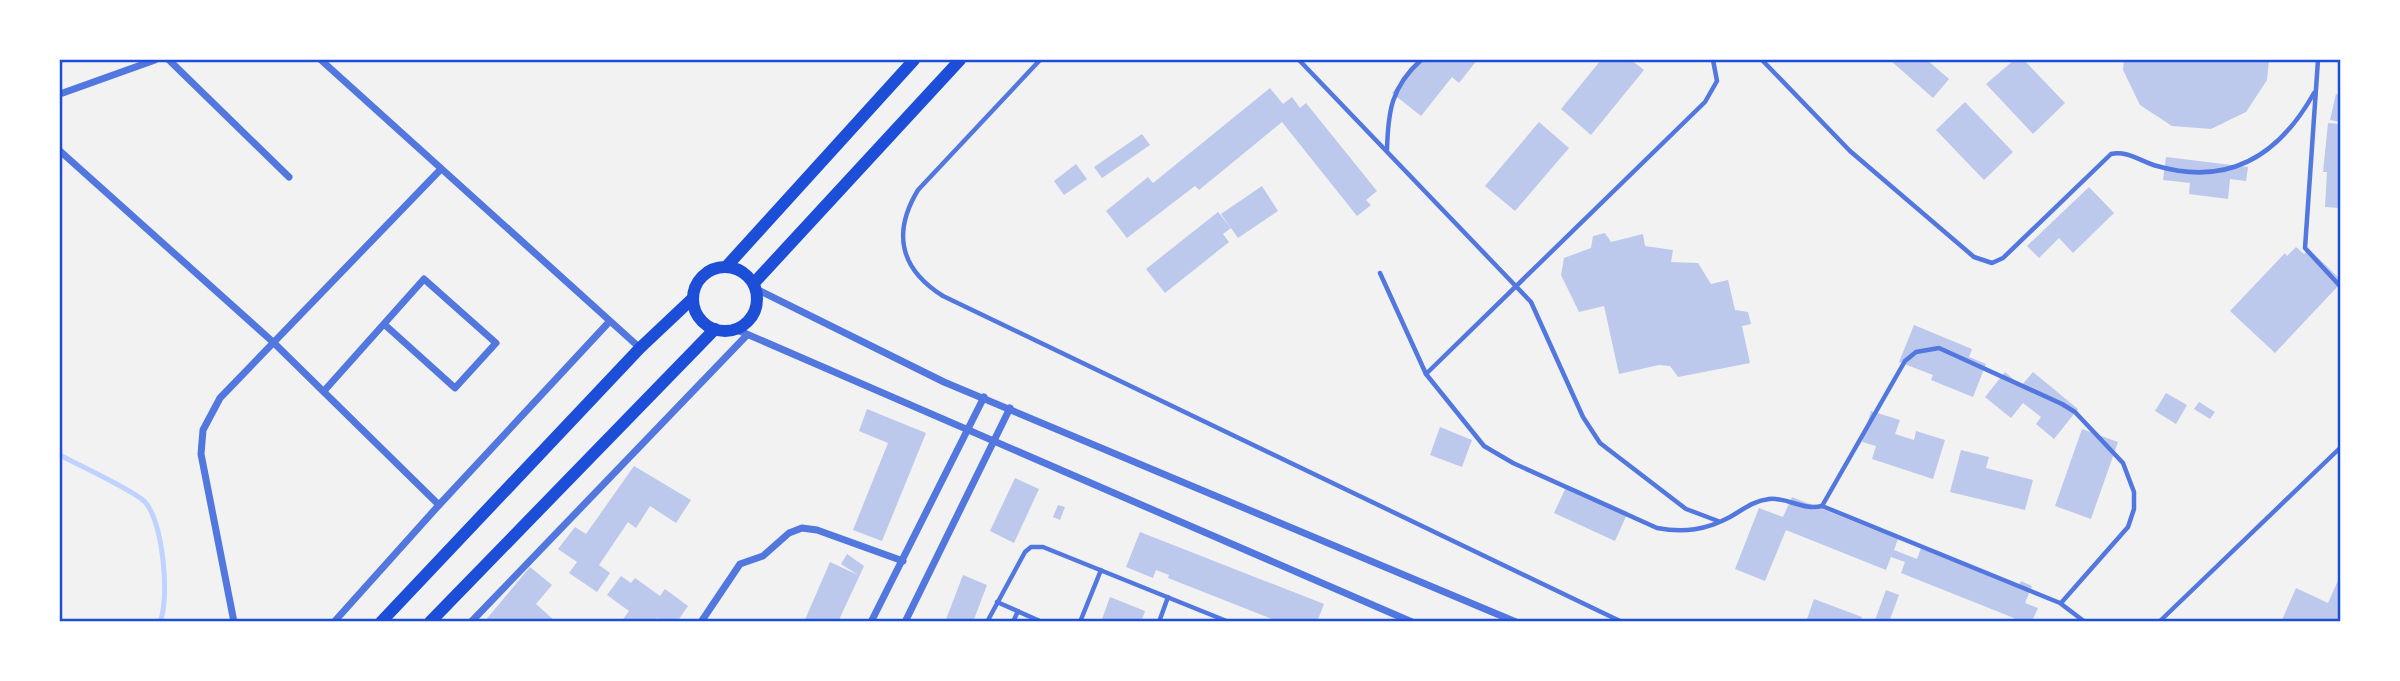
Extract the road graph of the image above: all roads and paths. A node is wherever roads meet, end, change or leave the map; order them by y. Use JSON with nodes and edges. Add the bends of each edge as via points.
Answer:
{"nodes":[{"id":1,"x":155,"y":60,"type":"edge"},
{"id":2,"x":169,"y":60,"type":"edge"},
{"id":3,"x":321,"y":60,"type":"edge"},
{"id":4,"x":914,"y":60,"type":"edge"},
{"id":5,"x":960,"y":60,"type":"edge"},
{"id":6,"x":1040,"y":60,"type":"edge"},
{"id":7,"x":1299,"y":60,"type":"edge"},
{"id":8,"x":1420,"y":60,"type":"edge"},
{"id":9,"x":1713,"y":60,"type":"edge"},
{"id":10,"x":1762,"y":60,"type":"edge"},
{"id":11,"x":2318,"y":60,"type":"edge"},
{"id":12,"x":2315,"y":93,"type":"junction"},
{"id":13,"x":60,"y":94,"type":"edge"},
{"id":14,"x":1387,"y":150,"type":"junction"},
{"id":15,"x":60,"y":151,"type":"edge"},
{"id":16,"x":441,"y":169,"type":"junction"},
{"id":17,"x":289,"y":177,"type":"dead end"},
{"id":18,"x":726,"y":267,"type":"junction"},
{"id":19,"x":1380,"y":273,"type":"dead end"},
{"id":20,"x":755,"y":286,"type":"junction"},
{"id":21,"x":2340,"y":286,"type":"edge"},
{"id":22,"x":1518,"y":287,"type":"junction"},
{"id":23,"x":693,"y":298,"type":"junction"},
{"id":24,"x":609,"y":322,"type":"junction"},
{"id":25,"x":384,"y":324,"type":"junction"},
{"id":26,"x":715,"y":329,"type":"junction"},
{"id":27,"x":735,"y":330,"type":"junction"},
{"id":28,"x":747,"y":335,"type":"junction"},
{"id":29,"x":274,"y":342,"type":"junction"},
{"id":30,"x":640,"y":348,"type":"junction"},
{"id":31,"x":1426,"y":374,"type":"junction"},
{"id":32,"x":324,"y":391,"type":"junction"},
{"id":33,"x":984,"y":397,"type":"junction"},
{"id":34,"x":1010,"y":408,"type":"junction"},
{"id":35,"x":967,"y":430,"type":"junction"},
{"id":36,"x":993,"y":442,"type":"junction"},
{"id":37,"x":2340,"y":448,"type":"edge"},
{"id":38,"x":439,"y":505,"type":"junction"},
{"id":39,"x":1822,"y":506,"type":"junction"},
{"id":40,"x":1717,"y":521,"type":"junction"},
{"id":41,"x":903,"y":561,"type":"junction"},
{"id":42,"x":1101,"y":570,"type":"junction"},
{"id":43,"x":1168,"y":597,"type":"junction"},
{"id":44,"x":997,"y":602,"type":"junction"},
{"id":45,"x":2060,"y":603,"type":"junction"},
{"id":46,"x":1017,"y":611,"type":"junction"},
{"id":47,"x":234,"y":621,"type":"edge"},
{"id":48,"x":334,"y":621,"type":"edge"},
{"id":49,"x":381,"y":621,"type":"edge"},
{"id":50,"x":430,"y":621,"type":"edge"},
{"id":51,"x":471,"y":621,"type":"edge"},
{"id":52,"x":701,"y":621,"type":"edge"},
{"id":53,"x":871,"y":621,"type":"edge"},
{"id":54,"x":905,"y":621,"type":"edge"},
{"id":55,"x":986,"y":621,"type":"edge"},
{"id":56,"x":1013,"y":621,"type":"edge"},
{"id":57,"x":1042,"y":621,"type":"edge"},
{"id":58,"x":1080,"y":621,"type":"edge"},
{"id":59,"x":1158,"y":621,"type":"edge"},
{"id":60,"x":1229,"y":621,"type":"edge"},
{"id":61,"x":1409,"y":621,"type":"edge"},
{"id":62,"x":1516,"y":621,"type":"edge"},
{"id":63,"x":1622,"y":621,"type":"edge"},
{"id":64,"x":2085,"y":621,"type":"edge"},
{"id":65,"x":2159,"y":621,"type":"edge"}],
"edges":[{"from":1,"to":13,"type":"street"},
{"from":2,"to":17,"type":"street"},
{"from":3,"to":16,"type":"street"},
{"from":4,"to":18,"type":"main road"},
{"from":5,"to":20,"type":"main road"},
{"from":6,"to":63,"type":"lane","via":[[918,190],[908,207],[904,245],[911,268],[923,283]]},
{"from":7,"to":14,"type":"lane"},
{"from":8,"to":14,"type":"lane","via":[[1391,101]]},
{"from":9,"to":22,"type":"lane","via":[[1717,81],[1706,102]]},
{"from":10,"to":12,"type":"lane","via":[[1850,151],[1974,257],[1992,263],[2003,258],[2111,154],[2119,152],[2159,167],[2194,173],[2247,164],[2290,131]]},
{"from":11,"to":12,"type":"lane"},
{"from":12,"to":21,"type":"lane","via":[[2305,248]]},
{"from":14,"to":22,"type":"lane"},
{"from":15,"to":29,"type":"street"},
{"from":16,"to":24,"type":"street"},
{"from":16,"to":29,"type":"street"},
{"from":18,"to":20,"type":"main road","via":[[745,273]]},
{"from":18,"to":23,"type":"main road","via":[[700,279]]},
{"from":19,"to":31,"type":"lane"},
{"from":20,"to":27,"type":"main road","via":[[751,318]]},
{"from":20,"to":33,"type":"street","via":[[944,382]]},
{"from":22,"to":31,"type":"lane"},
{"from":22,"to":40,"type":"lane","via":[[1531,302],[1583,417],[1601,443],[1686,509]]},
{"from":23,"to":26,"type":"main road","via":[[699,317]]},
{"from":23,"to":30,"type":"main road"},
{"from":24,"to":30,"type":"street"},
{"from":24,"to":38,"type":"street"},
{"from":25,"to":25,"type":"street","via":[[424,279],[496,343],[455,388]]},
{"from":25,"to":32,"type":"street"},
{"from":26,"to":27,"type":"main road"},
{"from":26,"to":50,"type":"main road"},
{"from":27,"to":28,"type":"street"},
{"from":28,"to":35,"type":"street"},
{"from":28,"to":51,"type":"street"},
{"from":29,"to":32,"type":"street"},
{"from":29,"to":47,"type":"street","via":[[213,408],[201,442]]},
{"from":30,"to":49,"type":"main road"},
{"from":31,"to":40,"type":"lane","via":[[1484,446],[1513,463],[1657,528],[1688,532]]},
{"from":32,"to":38,"type":"street"},
{"from":33,"to":34,"type":"street"},
{"from":33,"to":35,"type":"street"},
{"from":34,"to":36,"type":"street"},
{"from":34,"to":62,"type":"street"},
{"from":35,"to":36,"type":"street"},
{"from":35,"to":41,"type":"street"},
{"from":36,"to":54,"type":"street"},
{"from":36,"to":61,"type":"street"},
{"from":37,"to":65,"type":"lane"},
{"from":38,"to":48,"type":"street"},
{"from":39,"to":40,"type":"lane","via":[[1768,499]]},
{"from":39,"to":45,"type":"lane"},
{"from":39,"to":45,"type":"lane","via":[[1905,361],[1923,350],[1948,351],[2068,407],[2128,473],[2134,501],[2128,527]]},
{"from":41,"to":52,"type":"street","via":[[802,528],[789,533],[764,556],[740,564]]},
{"from":41,"to":53,"type":"street"},
{"from":42,"to":43,"type":"lane"},
{"from":42,"to":44,"type":"lane","via":[[1043,547],[1031,547]]},
{"from":42,"to":58,"type":"lane"},
{"from":43,"to":59,"type":"lane"},
{"from":43,"to":60,"type":"lane"},
{"from":44,"to":46,"type":"lane"},
{"from":44,"to":55,"type":"lane"},
{"from":45,"to":64,"type":"lane"},
{"from":46,"to":56,"type":"lane"},
{"from":46,"to":57,"type":"lane"}]}
